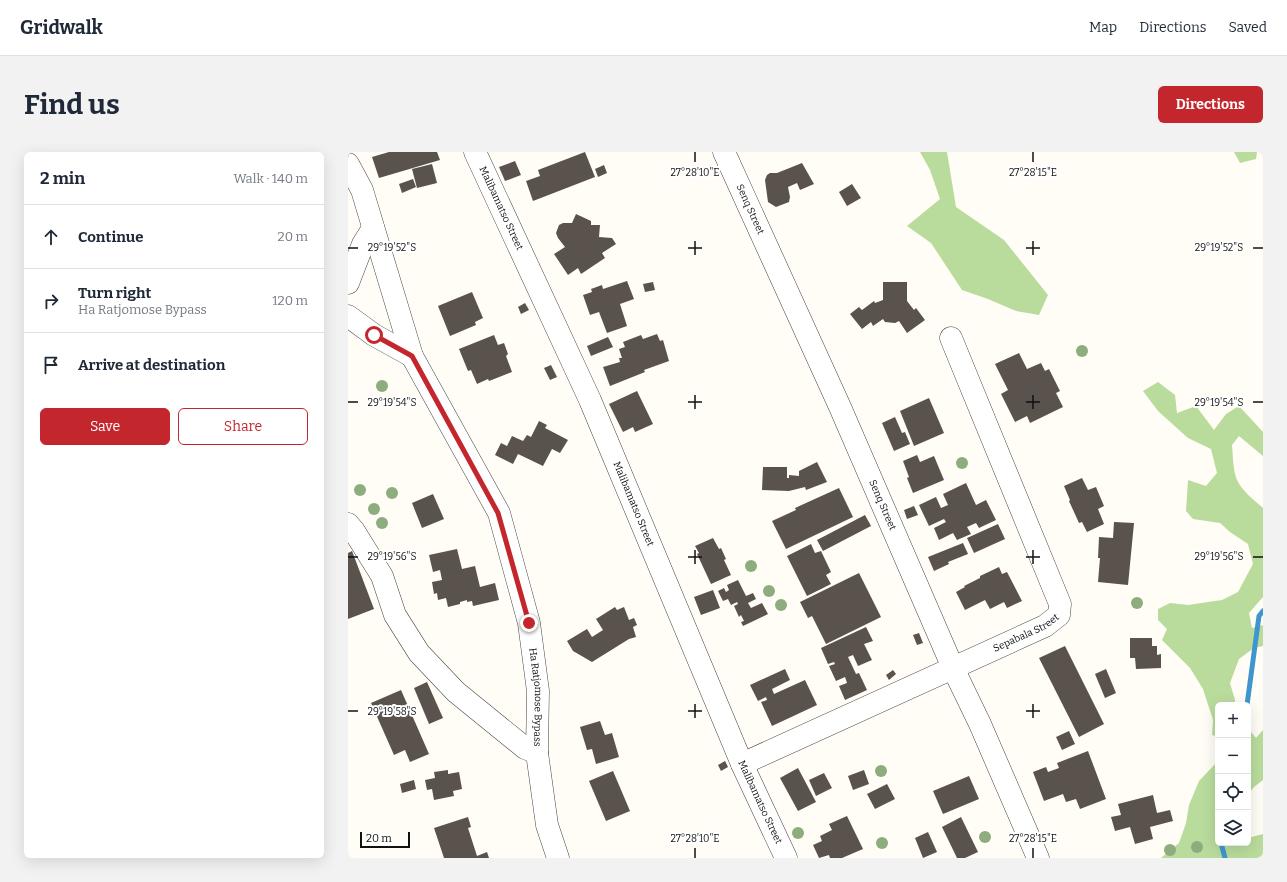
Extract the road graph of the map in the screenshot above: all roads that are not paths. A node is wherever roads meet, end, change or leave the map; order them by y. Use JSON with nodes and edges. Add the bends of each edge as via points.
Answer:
{"nodes":[{"id":1,"x":476,"y":152,"type":"edge"},
{"id":2,"x":724,"y":152,"type":"edge"},
{"id":3,"x":348,"y":164,"type":"edge"},
{"id":4,"x":373,"y":228,"type":"junction"},
{"id":5,"x":348,"y":283,"type":"edge"},
{"id":6,"x":348,"y":316,"type":"edge"},
{"id":7,"x":951,"y":338,"type":"dead end"},
{"id":8,"x":412,"y":356,"type":"junction"},
{"id":9,"x":348,"y":524,"type":"edge"},
{"id":10,"x":953,"y":668,"type":"junction"},
{"id":11,"x":537,"y":753,"type":"junction"},
{"id":12,"x":742,"y":764,"type":"junction"},
{"id":13,"x":558,"y":858,"type":"edge"},
{"id":14,"x":786,"y":858,"type":"edge"},
{"id":15,"x":1038,"y":858,"type":"edge"}],
"edges":[{"from":1,"to":12,"type":"street","name":"Malibamatso Street","via":[[590,400]]},
{"from":2,"to":10,"type":"street","name":"Senq Street","via":[[840,407]]},
{"from":3,"to":4,"type":"street","name":"Ha Ratjomose Bypass","via":[[362,190]]},
{"from":4,"to":5,"type":"street","via":[[363,244]]},
{"from":4,"to":8,"type":"street","name":"Ha Ratjomose Bypass"},
{"from":6,"to":8,"type":"street","via":[[374,335]]},
{"from":7,"to":10,"type":"street","name":"Sepabala Street","via":[[1060,604],[1059,615],[1045,626]]},
{"from":8,"to":11,"type":"street","name":"Ha Ratjomose Bypass","via":[[498,513],[529,623],[538,691]]},
{"from":9,"to":11,"type":"street","via":[[382,576],[395,615],[419,653],[456,692],[525,748]]},
{"from":10,"to":12,"type":"street","name":"Sepabala Street"},
{"from":10,"to":15,"type":"street","name":"Senq Street"},
{"from":11,"to":13,"type":"street","name":"Ha Ratjomose Bypass","via":[[546,825]]},
{"from":12,"to":14,"type":"street","name":"Malibamatso Street"}]}
